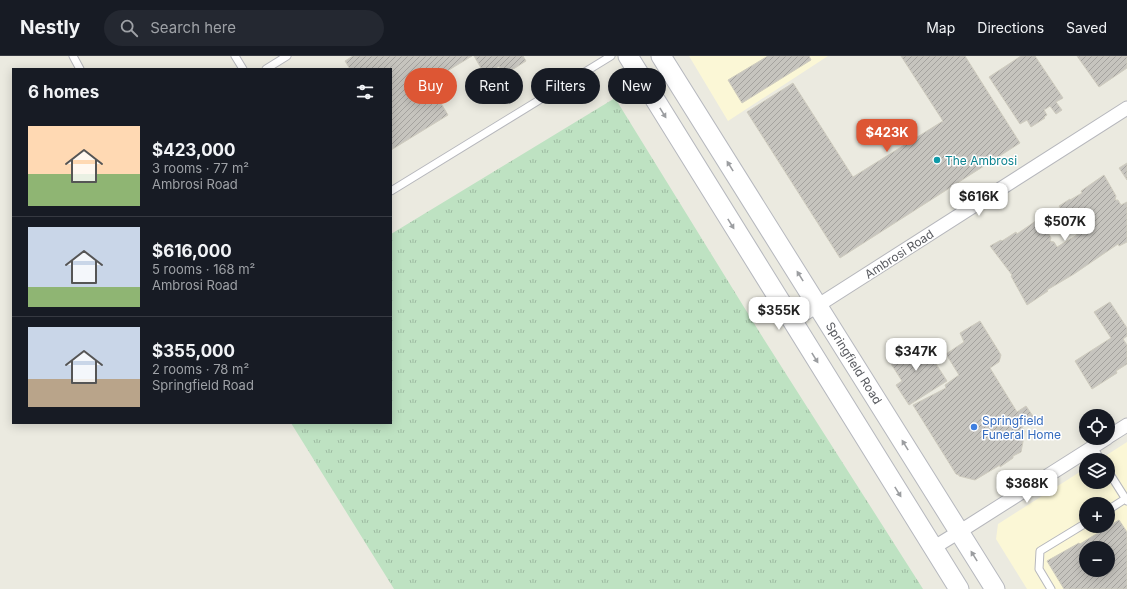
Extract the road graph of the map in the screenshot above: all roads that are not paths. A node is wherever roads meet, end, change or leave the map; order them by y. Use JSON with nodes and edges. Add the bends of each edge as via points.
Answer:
{"nodes":[{"id":1,"x":73,"y":56,"type":"edge"},
{"id":2,"x":235,"y":56,"type":"edge"},
{"id":3,"x":287,"y":56,"type":"edge"},
{"id":4,"x":611,"y":56,"type":"edge"},
{"id":5,"x":628,"y":56,"type":"edge"},
{"id":6,"x":661,"y":56,"type":"edge"},
{"id":7,"x":79,"y":68,"type":"edge"},
{"id":8,"x":242,"y":68,"type":"edge"},
{"id":9,"x":268,"y":68,"type":"edge"},
{"id":10,"x":1127,"y":108,"type":"edge"},
{"id":11,"x":392,"y":191,"type":"edge"},
{"id":12,"x":818,"y":306,"type":"junction"},
{"id":13,"x":792,"y":322,"type":"junction"},
{"id":14,"x":1127,"y":425,"type":"edge"},
{"id":15,"x":1115,"y":433,"type":"edge"},
{"id":16,"x":1096,"y":445,"type":"edge"},
{"id":17,"x":1093,"y":447,"type":"junction"},
{"id":18,"x":1097,"y":453,"type":"edge"},
{"id":19,"x":1115,"y":482,"type":"edge"},
{"id":20,"x":1126,"y":500,"type":"edge"},
{"id":21,"x":1115,"y":506,"type":"edge"},
{"id":22,"x":1079,"y":527,"type":"edge"},
{"id":23,"x":959,"y":532,"type":"junction"},
{"id":24,"x":933,"y":548,"type":"junction"},
{"id":25,"x":959,"y":589,"type":"edge"},
{"id":26,"x":995,"y":589,"type":"edge"},
{"id":27,"x":1051,"y":589,"type":"edge"}],
"edges":[{"from":1,"to":7,"type":"lane"},
{"from":2,"to":8,"type":"lane"},
{"from":3,"to":9,"type":"lane"},
{"from":4,"to":11,"type":"lane"},
{"from":5,"to":13,"type":"main road","one_way":true},
{"from":12,"to":6,"type":"main road","name":"Springfield Road","one_way":true},
{"from":10,"to":12,"type":"street","name":"Ambrosi Road"},
{"from":12,"to":13,"type":"street","name":"Ambrosi Road"},
{"from":23,"to":12,"type":"main road","name":"Springfield Road","one_way":true},
{"from":13,"to":24,"type":"main road","one_way":true},
{"from":14,"to":15,"type":"street"},
{"from":16,"to":17,"type":"street"},
{"from":17,"to":18,"type":"lane"},
{"from":17,"to":23,"type":"street"},
{"from":19,"to":20,"type":"lane"},
{"from":20,"to":21,"type":"lane"},
{"from":22,"to":27,"type":"lane","via":[[1040,551],[1039,569]]},
{"from":23,"to":24,"type":"street"},
{"from":26,"to":23,"type":"main road","name":"Springfield Road","one_way":true},
{"from":24,"to":25,"type":"main road"}]}
